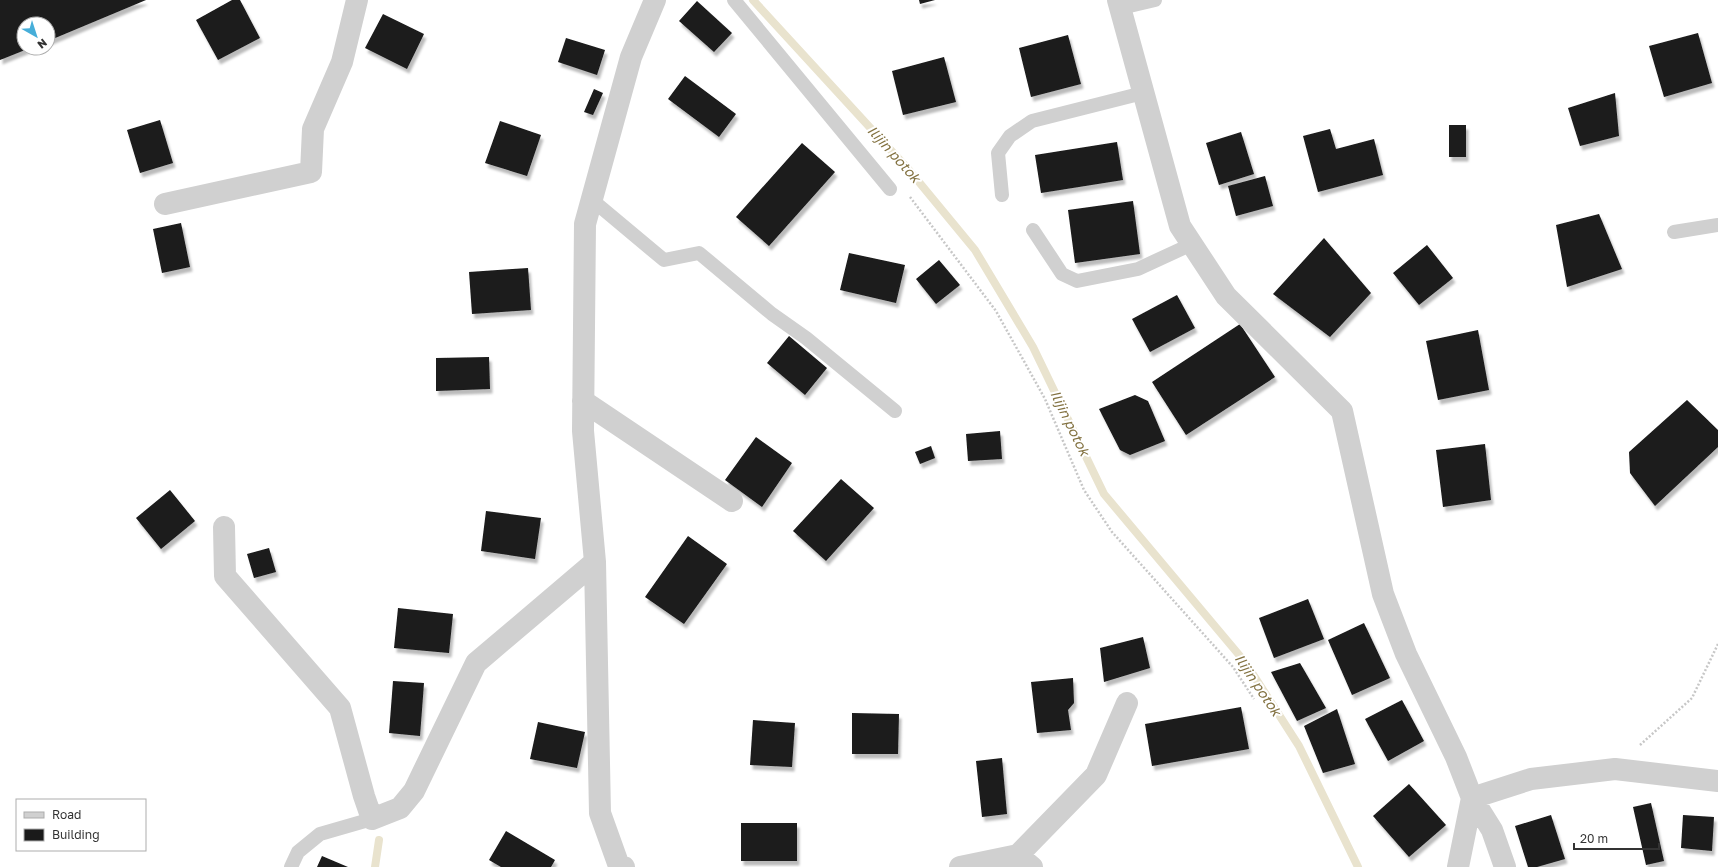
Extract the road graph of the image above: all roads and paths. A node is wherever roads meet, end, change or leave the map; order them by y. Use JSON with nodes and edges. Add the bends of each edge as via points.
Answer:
{"nodes":[{"id":1,"x":357,"y":0,"type":"edge"},
{"id":2,"x":655,"y":0,"type":"edge"},
{"id":3,"x":734,"y":0,"type":"edge"},
{"id":4,"x":1155,"y":0,"type":"edge"},
{"id":5,"x":1119,"y":4,"type":"edge"},
{"id":6,"x":1143,"y":93,"type":"junction"},
{"id":7,"x":890,"y":189,"type":"joint"},
{"id":8,"x":1002,"y":195,"type":"dead end"},
{"id":9,"x":591,"y":199,"type":"junction"},
{"id":10,"x":165,"y":204,"type":"dead end"},
{"id":11,"x":1718,"y":225,"type":"edge"},
{"id":12,"x":1033,"y":230,"type":"dead end"},
{"id":13,"x":1674,"y":232,"type":"dead end"},
{"id":14,"x":1192,"y":244,"type":"junction"},
{"id":15,"x":583,"y":401,"type":"junction"},
{"id":16,"x":895,"y":411,"type":"dead end"},
{"id":17,"x":732,"y":501,"type":"dead end"},
{"id":18,"x":224,"y":527,"type":"dead end"},
{"id":19,"x":595,"y":562,"type":"junction"},
{"id":20,"x":1718,"y":644,"type":"edge"},
{"id":21,"x":1254,"y":699,"type":"dead end"},
{"id":22,"x":1127,"y":703,"type":"dead end"},
{"id":23,"x":1615,"y":768,"type":"junction"},
{"id":24,"x":1718,"y":781,"type":"edge"},
{"id":25,"x":1472,"y":798,"type":"junction"},
{"id":26,"x":372,"y":819,"type":"junction"},
{"id":27,"x":1025,"y":861,"type":"edge"},
{"id":28,"x":291,"y":867,"type":"edge"},
{"id":29,"x":624,"y":867,"type":"edge"},
{"id":30,"x":960,"y":867,"type":"edge"},
{"id":31,"x":1458,"y":867,"type":"edge"},
{"id":32,"x":1505,"y":867,"type":"edge"}],
"edges":[{"from":1,"to":10,"type":"street","via":[[342,62],[313,129],[311,172]]},
{"from":2,"to":9,"type":"street","via":[[631,57]]},
{"from":3,"to":7,"type":"lane"},
{"from":4,"to":5,"type":"lane"},
{"from":5,"to":6,"type":"street"},
{"from":6,"to":8,"type":"lane","via":[[1032,121],[1010,136],[998,153]]},
{"from":6,"to":14,"type":"street","via":[[1180,226]]},
{"from":7,"to":21,"type":"path","via":[[908,194],[996,311],[1045,399],[1084,490],[1112,532],[1233,667]]},
{"from":9,"to":15,"type":"street","via":[[585,224]]},
{"from":9,"to":16,"type":"lane","via":[[664,260],[699,254]]},
{"from":11,"to":13,"type":"lane"},
{"from":12,"to":14,"type":"lane","via":[[1062,274],[1077,281],[1138,269]]},
{"from":14,"to":25,"type":"street","via":[[1226,296],[1342,411],[1383,594],[1406,654],[1456,757]]},
{"from":15,"to":17,"type":"street"},
{"from":15,"to":19,"type":"street","via":[[582,431]]},
{"from":18,"to":26,"type":"street","via":[[225,576],[340,708]]},
{"from":19,"to":26,"type":"street","via":[[476,663],[414,791],[400,808]]},
{"from":19,"to":29,"type":"street","via":[[600,813],[619,866]]},
{"from":20,"to":23,"type":"path","via":[[1692,698]]},
{"from":22,"to":27,"type":"street","via":[[1096,775]]},
{"from":23,"to":24,"type":"street"},
{"from":23,"to":25,"type":"street","via":[[1531,779]]},
{"from":25,"to":31,"type":"street"},
{"from":25,"to":32,"type":"street","via":[[1492,830]]},
{"from":26,"to":28,"type":"lane","via":[[320,834],[298,852]]},
{"from":27,"to":30,"type":"street"}]}
